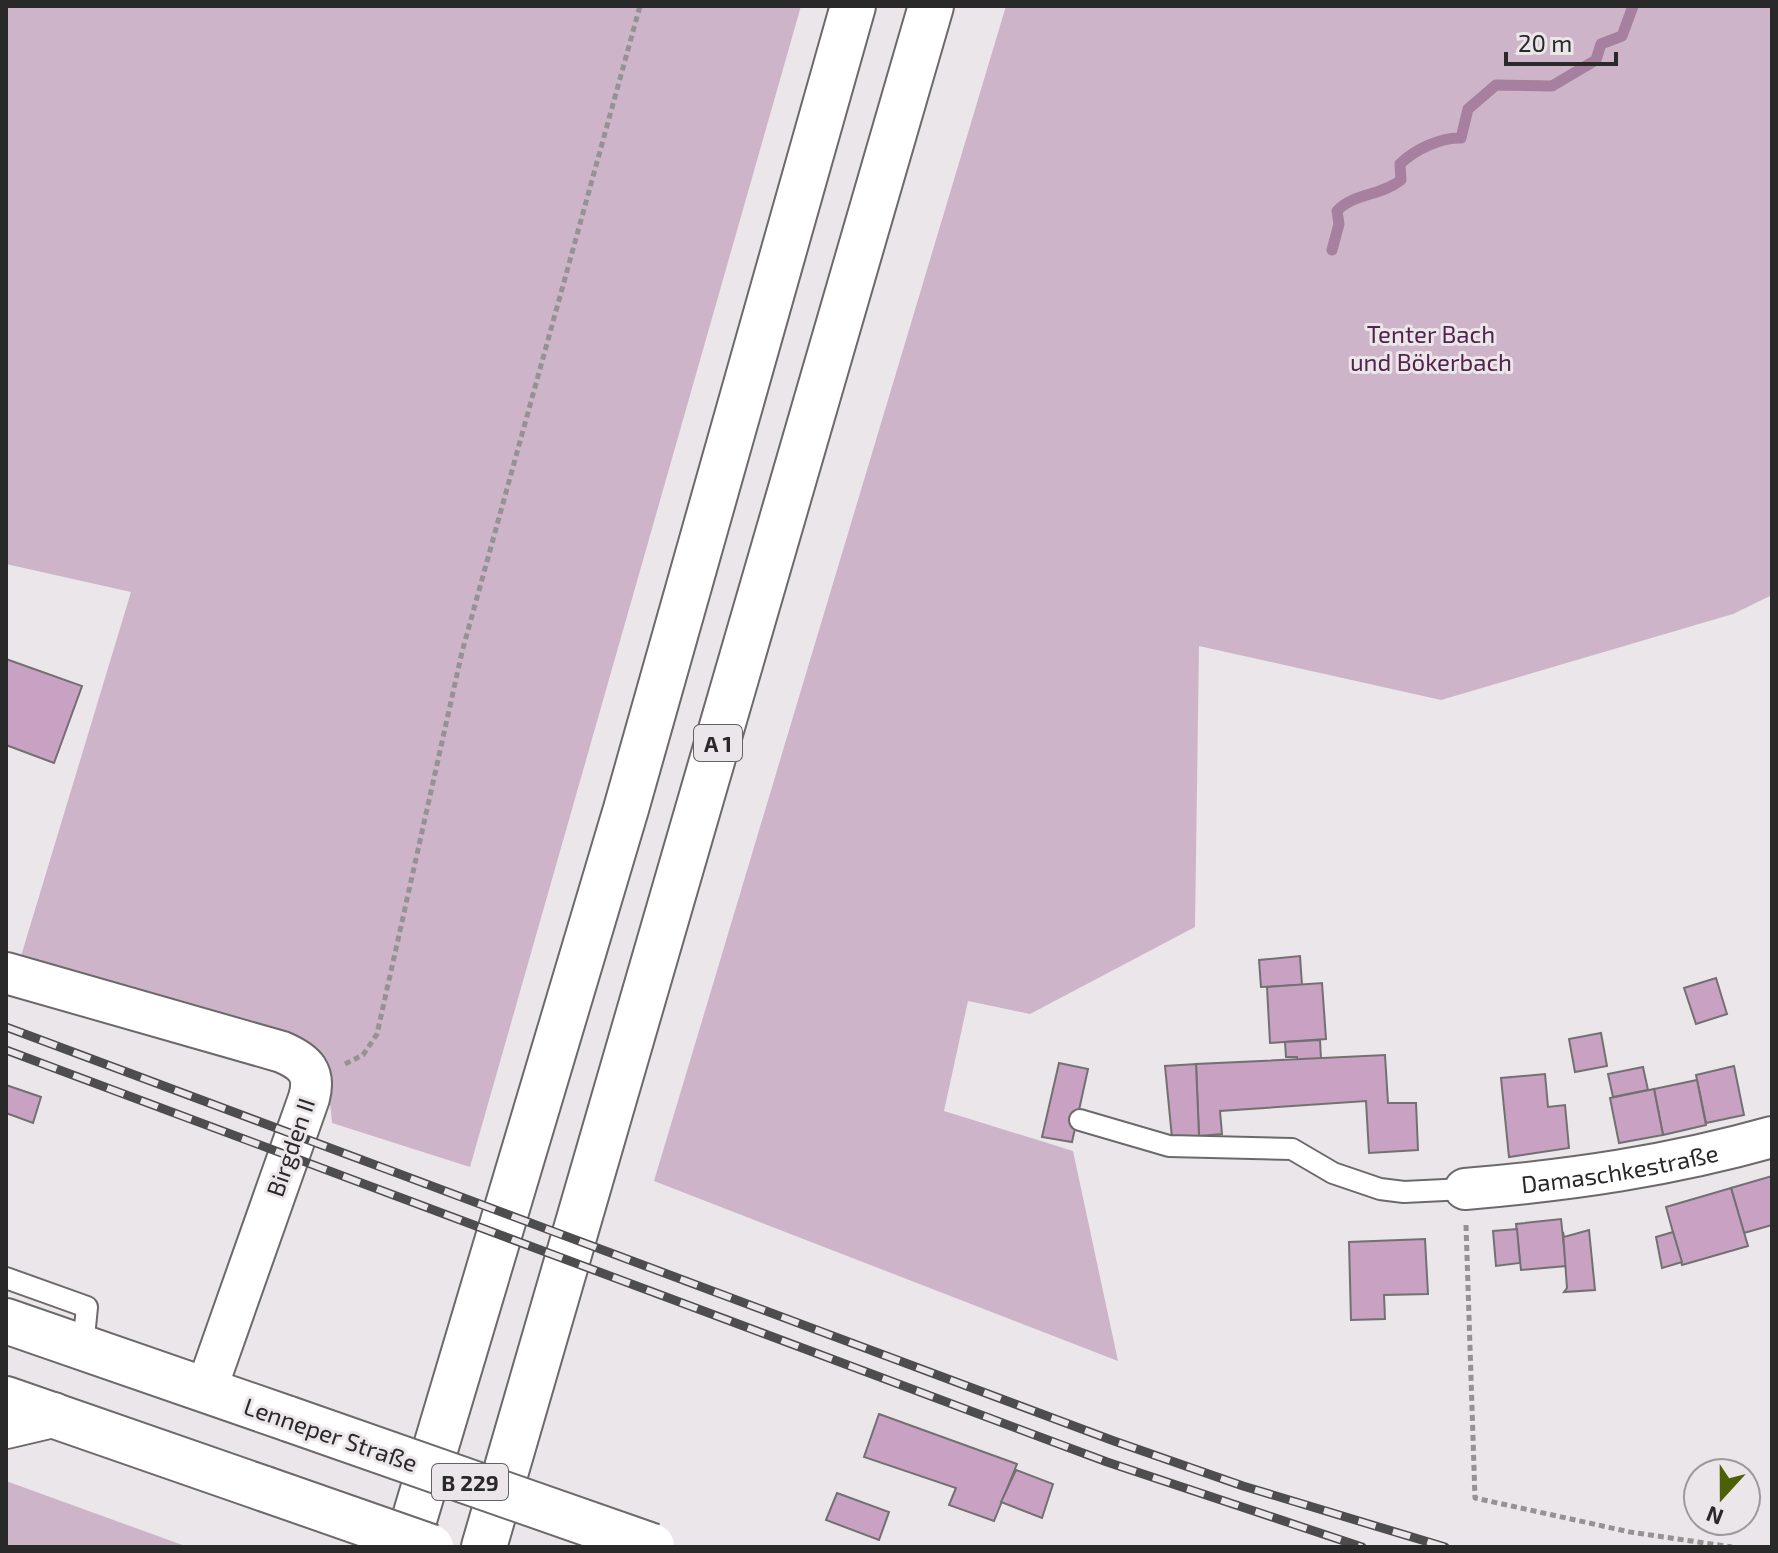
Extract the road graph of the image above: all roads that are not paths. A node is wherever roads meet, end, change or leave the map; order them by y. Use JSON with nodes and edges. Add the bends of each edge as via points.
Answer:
{"nodes":[{"id":1,"x":853,"y":6,"type":"edge"},
{"id":2,"x":931,"y":6,"type":"edge"},
{"id":3,"x":6,"y":973,"type":"edge"},
{"id":4,"x":1080,"y":1120,"type":"dead end"},
{"id":5,"x":1772,"y":1137,"type":"edge"},
{"id":6,"x":1465,"y":1189,"type":"joint"},
{"id":7,"x":6,"y":1278,"type":"edge"},
{"id":8,"x":6,"y":1321,"type":"edge"},
{"id":9,"x":83,"y":1347,"type":"junction"},
{"id":10,"x":206,"y":1390,"type":"junction"},
{"id":11,"x":6,"y":1399,"type":"edge"},
{"id":12,"x":53,"y":1415,"type":"junction"},
{"id":13,"x":6,"y":1426,"type":"edge"},
{"id":14,"x":654,"y":1546,"type":"edge"},
{"id":15,"x":406,"y":1547,"type":"edge"},
{"id":16,"x":431,"y":1547,"type":"edge"},
{"id":17,"x":484,"y":1547,"type":"edge"}],
"edges":[{"from":1,"to":15,"type":"main road","via":[[609,866]]},
{"from":2,"to":17,"type":"main road","number":"A 1"},
{"from":3,"to":10,"type":"street","name":"Birgden II","via":[[282,1052],[311,1075],[309,1098]]},
{"from":4,"to":6,"type":"lane","via":[[1169,1146],[1292,1149],[1333,1173],[1380,1189]]},
{"from":5,"to":6,"type":"street","name":"Damaschkestraße","via":[[1673,1164]]},
{"from":7,"to":9,"type":"lane","via":[[87,1307]]},
{"from":8,"to":9,"type":"main road","name":"Lenneper Straße","number":"B 229"},
{"from":9,"to":10,"type":"main road","name":"Lenneper Straße","number":"B 229"},
{"from":10,"to":14,"type":"main road","name":"Lenneper Straße","number":"B 229","bridge":true},
{"from":11,"to":12,"type":"main road"},
{"from":12,"to":13,"type":"main road"},
{"from":12,"to":16,"type":"main road","bridge":true}]}
